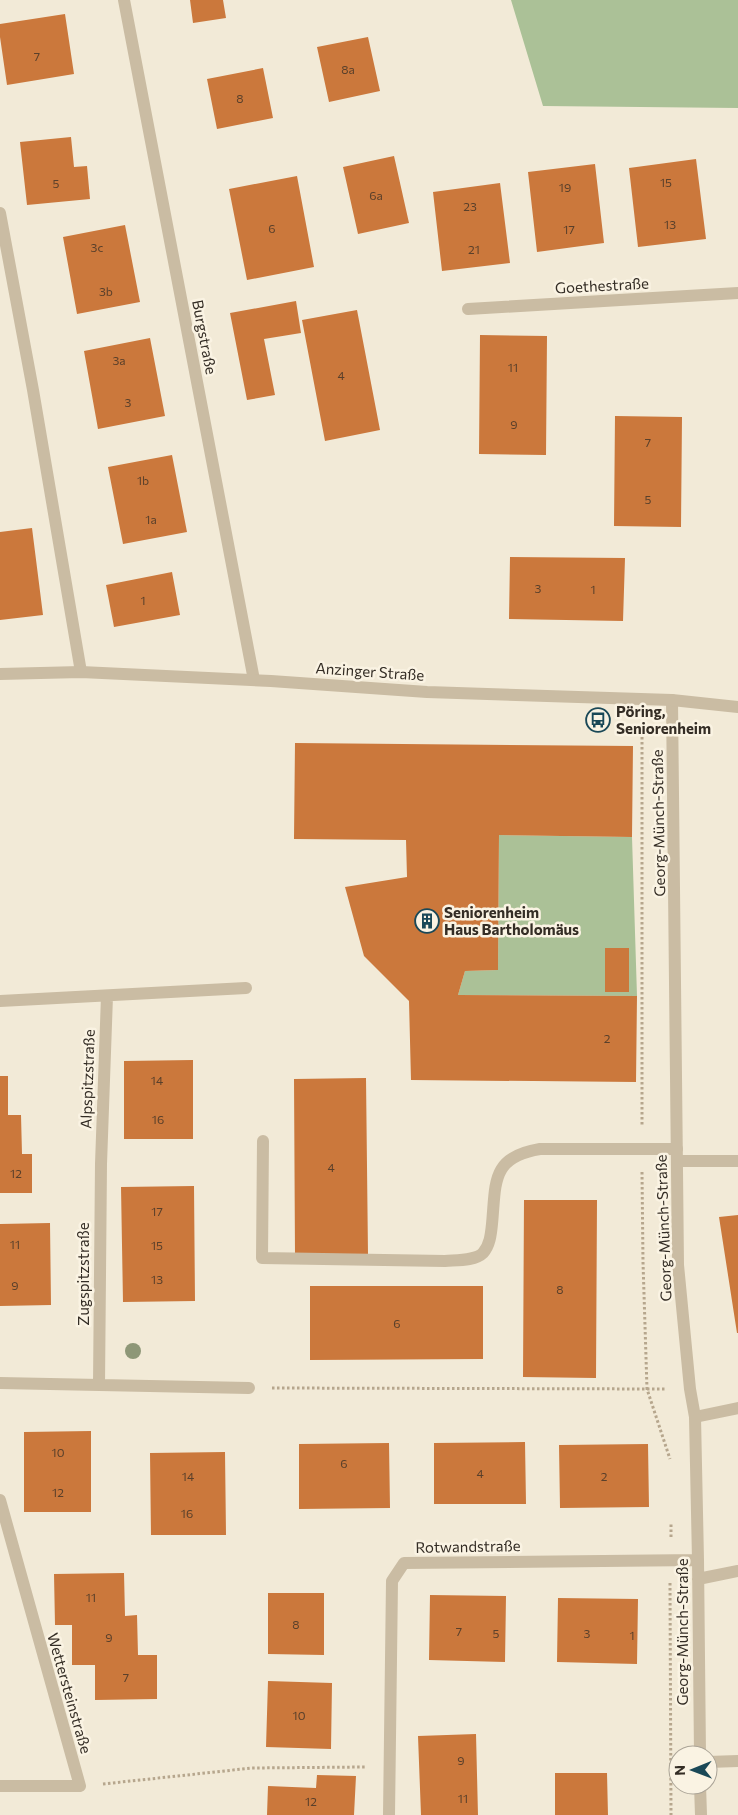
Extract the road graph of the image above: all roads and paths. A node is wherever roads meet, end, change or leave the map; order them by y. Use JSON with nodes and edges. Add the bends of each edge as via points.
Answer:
{"nodes":[{"id":1,"x":124,"y":0,"type":"edge"},
{"id":2,"x":0,"y":213,"type":"edge"},
{"id":3,"x":738,"y":293,"type":"edge"},
{"id":4,"x":468,"y":309,"type":"dead end"},
{"id":5,"x":81,"y":672,"type":"junction"},
{"id":6,"x":0,"y":674,"type":"edge"},
{"id":7,"x":254,"y":680,"type":"junction"},
{"id":8,"x":672,"y":700,"type":"junction"},
{"id":9,"x":738,"y":707,"type":"edge"},
{"id":10,"x":246,"y":988,"type":"dead end"},
{"id":11,"x":107,"y":996,"type":"junction"},
{"id":12,"x":0,"y":1001,"type":"edge"},
{"id":13,"x":263,"y":1141,"type":"dead end"},
{"id":14,"x":677,"y":1155,"type":"junction"},
{"id":15,"x":738,"y":1161,"type":"edge"},
{"id":16,"x":100,"y":1164,"type":"joint"},
{"id":17,"x":0,"y":1383,"type":"edge"},
{"id":18,"x":99,"y":1385,"type":"junction"},
{"id":19,"x":249,"y":1388,"type":"joint"},
{"id":20,"x":647,"y":1389,"type":"dead end"},
{"id":21,"x":738,"y":1408,"type":"edge"},
{"id":22,"x":695,"y":1417,"type":"junction"},
{"id":23,"x":0,"y":1500,"type":"edge"},
{"id":24,"x":698,"y":1560,"type":"junction"},
{"id":25,"x":738,"y":1571,"type":"edge"},
{"id":26,"x":698,"y":1580,"type":"junction"},
{"id":27,"x":700,"y":1745,"type":"edge"},
{"id":28,"x":738,"y":1761,"type":"edge"},
{"id":29,"x":718,"y":1762,"type":"edge"},
{"id":30,"x":389,"y":1766,"type":"junction"},
{"id":31,"x":0,"y":1786,"type":"edge"},
{"id":32,"x":80,"y":1786,"type":"junction"},
{"id":33,"x":700,"y":1795,"type":"edge"},
{"id":34,"x":389,"y":1815,"type":"edge"},
{"id":35,"x":700,"y":1815,"type":"edge"}],
"edges":[{"from":1,"to":7,"type":"street","name":"Burgstraße"},
{"from":2,"to":5,"type":"street"},
{"from":3,"to":4,"type":"street","name":"Goethestraße"},
{"from":5,"to":6,"type":"street","name":"Anzinger Straße"},
{"from":5,"to":7,"type":"street","name":"Anzinger Straße"},
{"from":7,"to":8,"type":"street","name":"Anzinger Straße","via":[[427,692]]},
{"from":8,"to":9,"type":"street","name":"Anzinger Straße"},
{"from":8,"to":14,"type":"street","name":"Georg-Münch-Straße"},
{"from":10,"to":11,"type":"street"},
{"from":11,"to":12,"type":"street"},
{"from":11,"to":16,"type":"street","name":"Alpspitzstraße"},
{"from":13,"to":14,"type":"street","via":[[262,1258],[468,1259],[482,1254],[491,1238],[495,1186],[509,1159],[522,1152],[540,1149]]},
{"from":14,"to":15,"type":"street"},
{"from":14,"to":22,"type":"street","name":"Georg-Münch-Straße","via":[[678,1265]]},
{"from":16,"to":18,"type":"street","name":"Zugspitzstraße"},
{"from":17,"to":18,"type":"street"},
{"from":18,"to":19,"type":"street"},
{"from":19,"to":20,"type":"path"},
{"from":21,"to":22,"type":"street"},
{"from":22,"to":24,"type":"street","name":"Georg-Münch-Straße"},
{"from":23,"to":32,"type":"street","name":"Wettersteinstraße"},
{"from":24,"to":26,"type":"street","name":"Georg-Münch-Straße"},
{"from":24,"to":30,"type":"street","name":"Rotwandstraße","via":[[404,1563],[392,1581]]},
{"from":25,"to":26,"type":"street"},
{"from":26,"to":27,"type":"street","name":"Georg-Münch-Straße"},
{"from":28,"to":29,"type":"street"},
{"from":30,"to":32,"type":"path","via":[[252,1768]]},
{"from":30,"to":34,"type":"street","name":"Rotwandstraße"},
{"from":31,"to":32,"type":"street"},
{"from":33,"to":35,"type":"street"}]}
